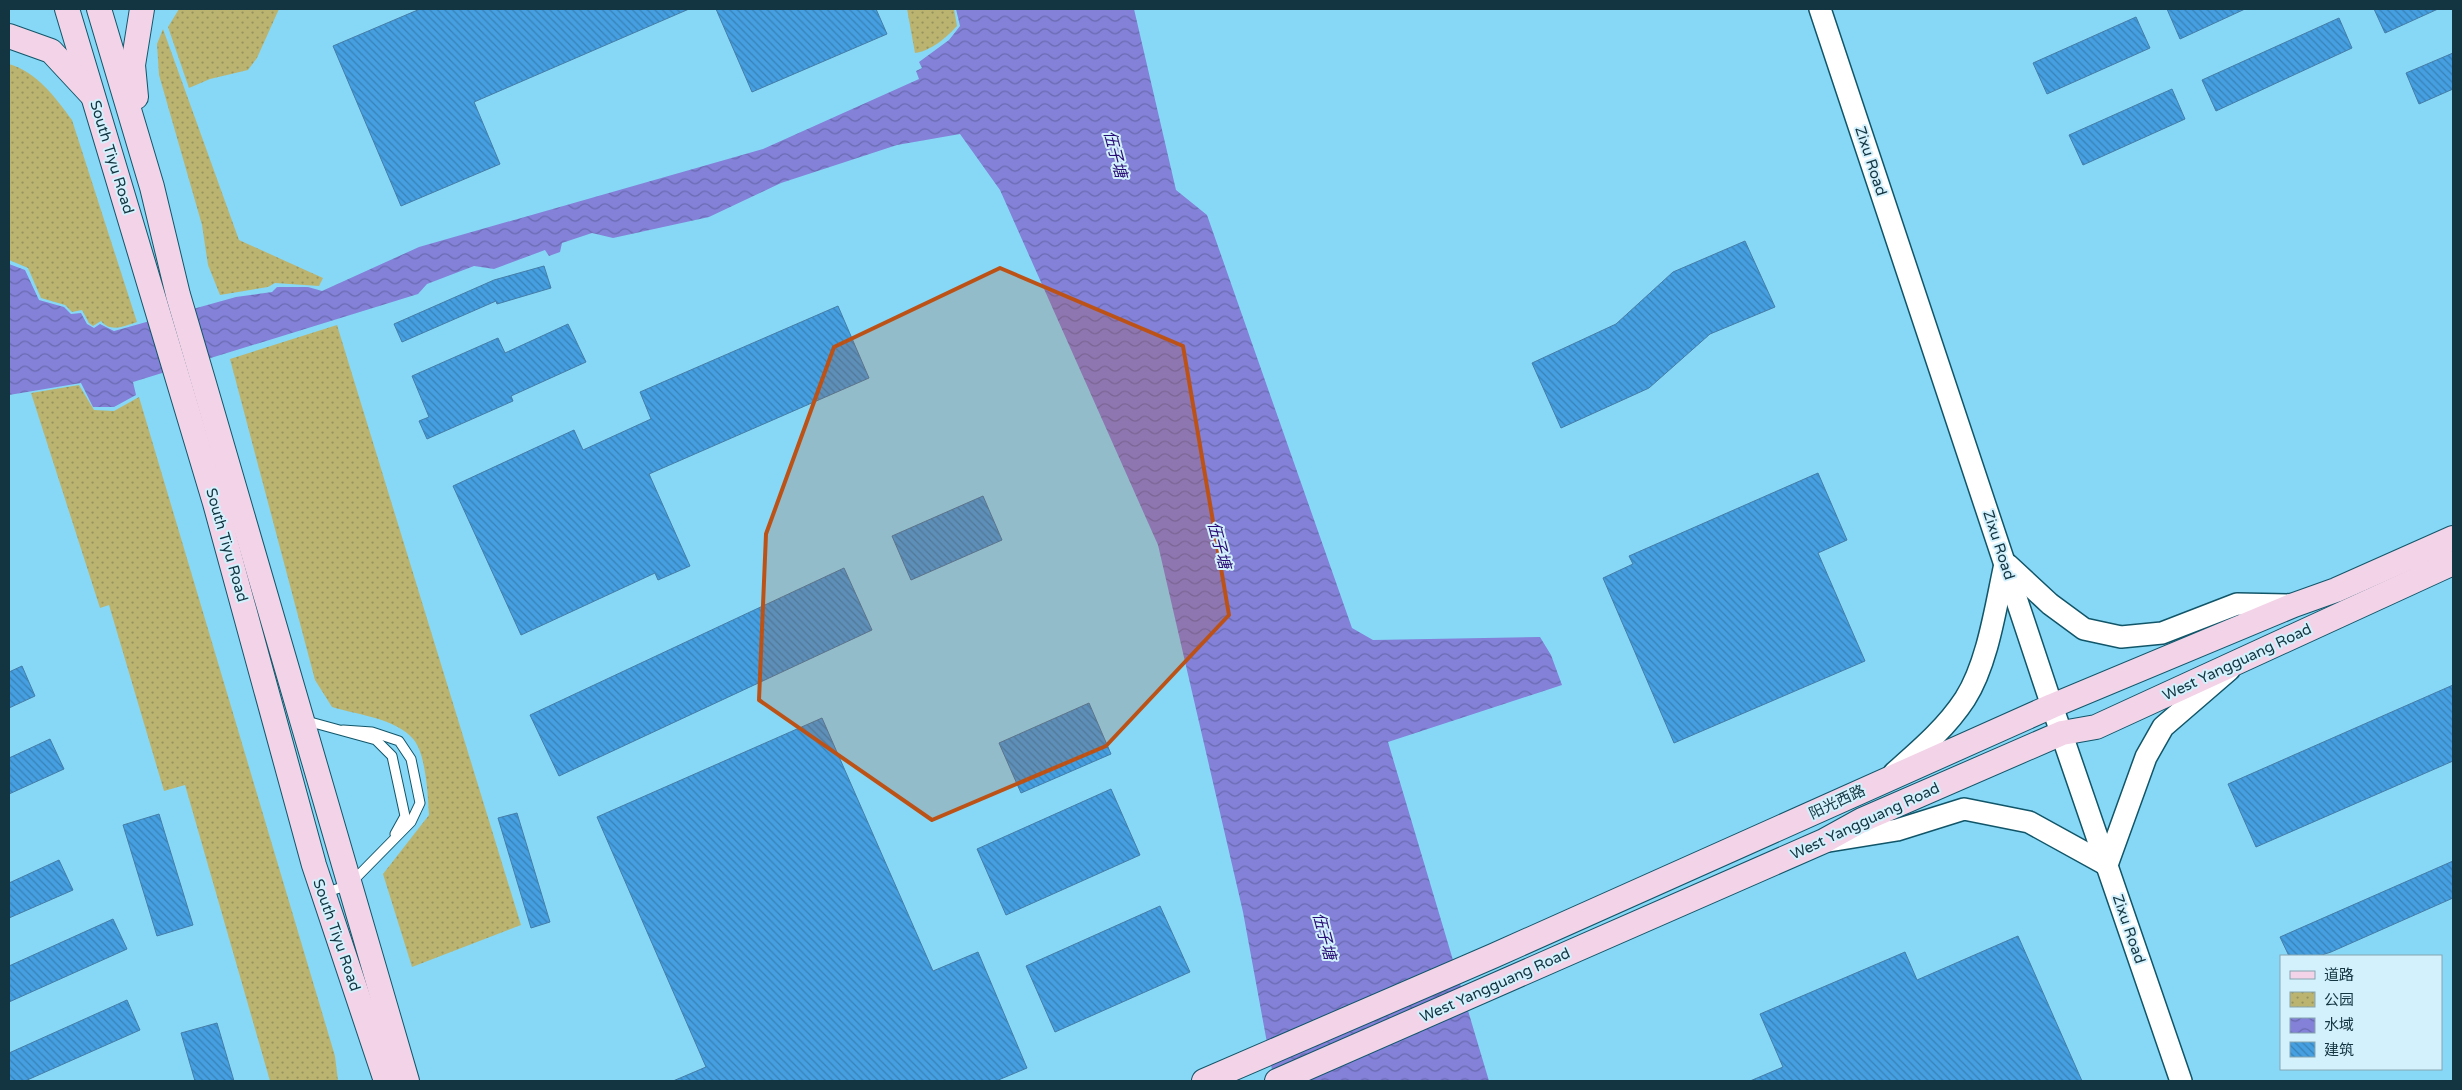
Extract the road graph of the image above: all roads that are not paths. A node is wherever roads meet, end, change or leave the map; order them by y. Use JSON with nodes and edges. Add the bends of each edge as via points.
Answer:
{"nodes":[{"id":1,"x":67,"y":9,"type":"edge"},
{"id":2,"x":99,"y":9,"type":"edge"},
{"id":3,"x":142,"y":9,"type":"edge"},
{"id":4,"x":1820,"y":9,"type":"edge"},
{"id":5,"x":9,"y":36,"type":"edge"},
{"id":6,"x":103,"y":129,"type":"junction"},
{"id":7,"x":140,"y":144,"type":"junction"},
{"id":8,"x":2453,"y":538,"type":"edge"},
{"id":9,"x":2453,"y":563,"type":"edge"},
{"id":10,"x":2006,"y":564,"type":"junction"},
{"id":11,"x":2294,"y":605,"type":"junction"},
{"id":12,"x":2235,"y":664,"type":"junction"},
{"id":13,"x":2052,"y":706,"type":"junction"},
{"id":14,"x":301,"y":720,"type":"junction"},
{"id":15,"x":344,"y":730,"type":"junction"},
{"id":16,"x":2062,"y":733,"type":"junction"},
{"id":17,"x":1888,"y":779,"type":"junction"},
{"id":18,"x":1824,"y":841,"type":"junction"},
{"id":19,"x":391,"y":843,"type":"junction"},
{"id":20,"x":2107,"y":866,"type":"junction"},
{"id":21,"x":349,"y":885,"type":"junction"},
{"id":22,"x":323,"y":894,"type":"junction"},
{"id":23,"x":1214,"y":1077,"type":"edge"},
{"id":24,"x":386,"y":1081,"type":"edge"},
{"id":25,"x":407,"y":1081,"type":"edge"},
{"id":26,"x":1277,"y":1081,"type":"edge"},
{"id":27,"x":2182,"y":1081,"type":"edge"}],
"edges":[{"from":1,"to":6,"type":"main road","name":"South Tiyu Road"},
{"from":2,"to":7,"type":"main road","name":"South Tiyu Road"},
{"from":3,"to":7,"type":"main road","via":[[133,65]]},
{"from":4,"to":10,"type":"street","name":"Zixu Road"},
{"from":5,"to":6,"type":"main road","via":[[51,51],[92,95]]},
{"from":6,"to":22,"type":"main road","name":"South Tiyu Road","via":[[215,503]]},
{"from":7,"to":14,"type":"main road","name":"South Tiyu Road","via":[[178,295]]},
{"from":8,"to":11,"type":"main road","name":"West Yangguang Road"},
{"from":9,"to":12,"type":"main road","name":"West Yangguang Road"},
{"from":10,"to":11,"type":"street","via":[[2050,604],[2084,629],[2121,637],[2162,633],[2237,604]]},
{"from":10,"to":13,"type":"street","name":"Zixu Road"},
{"from":10,"to":17,"type":"street","via":[[1986,650],[1966,698],[1937,735]]},
{"from":11,"to":13,"type":"main road","name":"West Yangguang Road"},
{"from":12,"to":16,"type":"main road","name":"West Yangguang Road","via":[[2096,727]]},
{"from":12,"to":20,"type":"street","via":[[2164,727],[2143,765]]},
{"from":13,"to":16,"type":"street","name":"Zixu Road"},
{"from":13,"to":17,"type":"main road","name":"West Yangguang Road"},
{"from":14,"to":15,"type":"lane"},
{"from":14,"to":21,"type":"main road","name":"South Tiyu Road"},
{"from":15,"to":19,"type":"lane","via":[[376,740],[392,756],[405,816]]},
{"from":15,"to":19,"type":"lane","via":[[372,732],[399,741],[411,759],[420,803],[411,822]]},
{"from":16,"to":18,"type":"main road","name":"West Yangguang Road","via":[[1862,820]]},
{"from":16,"to":20,"type":"street","name":"Zixu Road"},
{"from":17,"to":23,"type":"main road","name":"West Yangguang Road"},
{"from":18,"to":20,"type":"street","via":[[1897,830],[1964,809],[2029,822]]},
{"from":18,"to":26,"type":"main road","name":"West Yangguang Road"},
{"from":19,"to":21,"type":"lane"},
{"from":20,"to":27,"type":"street","name":"Zixu Road"},
{"from":21,"to":22,"type":"lane"},
{"from":21,"to":25,"type":"main road","name":"South Tiyu Road"},
{"from":22,"to":24,"type":"main road","name":"South Tiyu Road"}]}
